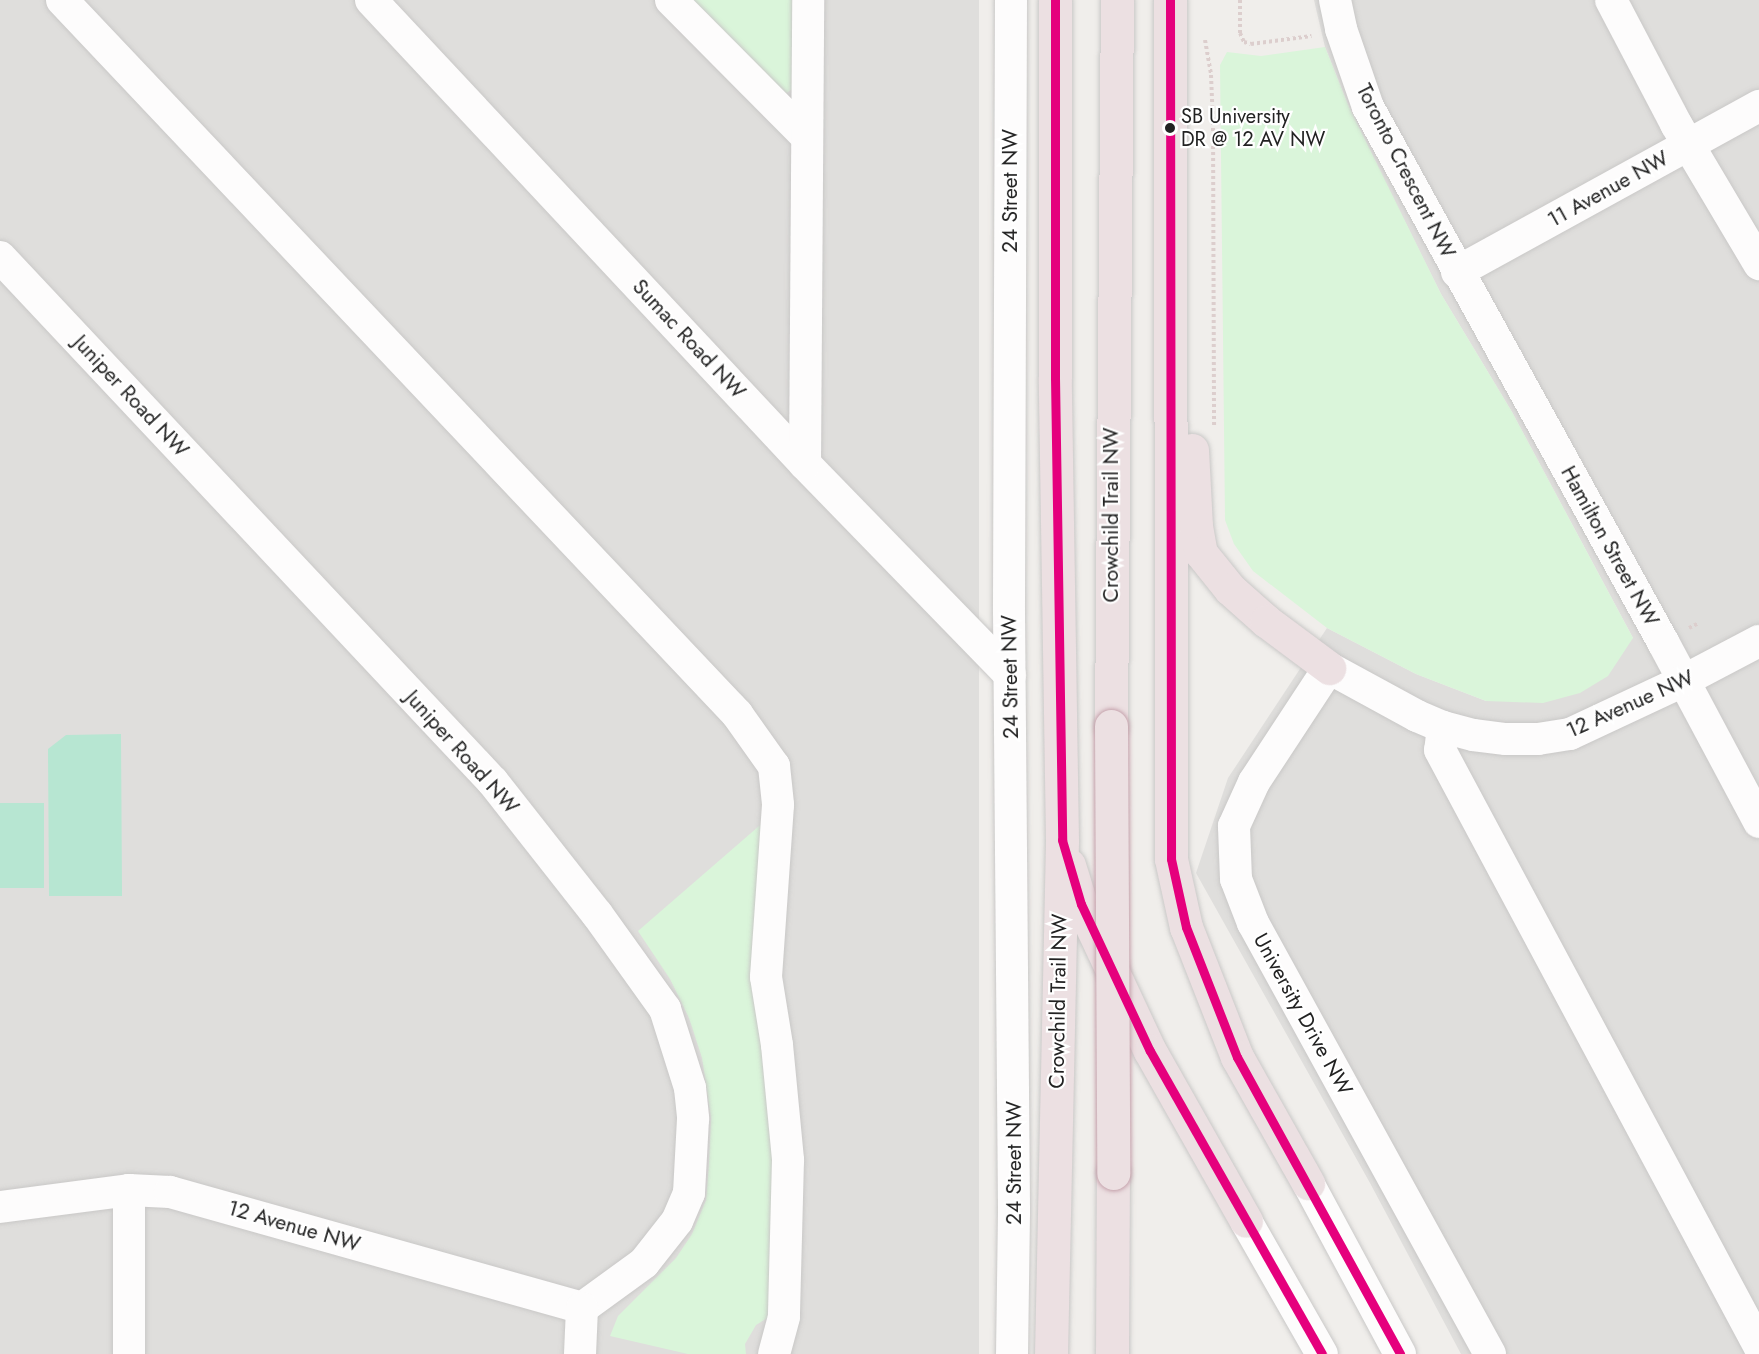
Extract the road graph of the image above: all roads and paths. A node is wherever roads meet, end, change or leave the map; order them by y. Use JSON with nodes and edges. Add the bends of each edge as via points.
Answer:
{"nodes":[{"id":1,"x":62,"y":0,"type":"edge"},
{"id":2,"x":371,"y":0,"type":"edge"},
{"id":3,"x":671,"y":0,"type":"edge"},
{"id":4,"x":808,"y":0,"type":"edge"},
{"id":5,"x":1011,"y":0,"type":"edge"},
{"id":6,"x":1054,"y":0,"type":"edge"},
{"id":7,"x":1117,"y":0,"type":"edge"},
{"id":8,"x":1170,"y":0,"type":"edge"},
{"id":9,"x":1240,"y":0,"type":"edge"},
{"id":10,"x":1335,"y":0,"type":"edge"},
{"id":11,"x":1611,"y":0,"type":"edge"},
{"id":12,"x":1203,"y":29,"type":"dead end"},
{"id":13,"x":1314,"y":36,"type":"dead end"},
{"id":14,"x":1759,"y":106,"type":"edge"},
{"id":15,"x":807,"y":137,"type":"junction"},
{"id":16,"x":1689,"y":144,"type":"junction"},
{"id":17,"x":1168,"y":224,"type":"junction"},
{"id":18,"x":0,"y":257,"type":"edge"},
{"id":19,"x":1759,"y":264,"type":"edge"},
{"id":20,"x":1457,"y":272,"type":"junction"},
{"id":21,"x":1214,"y":438,"type":"dead end"},
{"id":22,"x":805,"y":464,"type":"junction"},
{"id":23,"x":1699,"y":623,"type":"dead end"},
{"id":24,"x":1759,"y":641,"type":"edge"},
{"id":25,"x":1663,"y":642,"type":"junction"},
{"id":26,"x":1329,"y":668,"type":"junction"},
{"id":27,"x":1010,"y":675,"type":"junction"},
{"id":28,"x":1683,"y":681,"type":"junction"},
{"id":29,"x":1443,"y":727,"type":"junction"},
{"id":30,"x":1759,"y":822,"type":"edge"},
{"id":31,"x":1062,"y":840,"type":"junction"},
{"id":32,"x":1308,"y":1183,"type":"joint"},
{"id":33,"x":129,"y":1190,"type":"junction"},
{"id":34,"x":0,"y":1207,"type":"edge"},
{"id":35,"x":1246,"y":1221,"type":"joint"},
{"id":36,"x":582,"y":1308,"type":"junction"},
{"id":37,"x":1759,"y":1346,"type":"edge"},
{"id":38,"x":129,"y":1354,"type":"edge"},
{"id":39,"x":580,"y":1354,"type":"edge"},
{"id":40,"x":774,"y":1354,"type":"edge"},
{"id":41,"x":1012,"y":1354,"type":"edge"},
{"id":42,"x":1051,"y":1354,"type":"edge"},
{"id":43,"x":1112,"y":1354,"type":"edge"},
{"id":44,"x":1322,"y":1354,"type":"edge"},
{"id":45,"x":1400,"y":1354,"type":"edge"},
{"id":46,"x":1490,"y":1354,"type":"edge"}],
"edges":[{"from":1,"to":40,"type":"street","via":[[737,714],[774,766],[778,805],[766,976],[788,1160],[784,1317]]},
{"from":2,"to":22,"type":"street","name":"Sumac Road NW"},
{"from":3,"to":15,"type":"street"},
{"from":4,"to":15,"type":"street"},
{"from":5,"to":27,"type":"street","name":"24 Street NW"},
{"from":6,"to":31,"type":"highway","name":"Crowchild Trail NW","via":[[1054,378]]},
{"from":7,"to":43,"type":"highway","name":"Crowchild Trail NW","bridge":true,"via":[[1111,423]]},
{"from":8,"to":17,"type":"highway"},
{"from":9,"to":13,"type":"path","via":[[1240,33],[1244,42]]},
{"from":10,"to":20,"type":"street","name":"Toronto Crescent NW","via":[[1368,107]]},
{"from":11,"to":16,"type":"street"},
{"from":12,"to":21,"type":"path","via":[[1211,75],[1213,122]]},
{"from":14,"to":16,"type":"street","name":"11 Avenue NW"},
{"from":15,"to":22,"type":"street"},
{"from":16,"to":19,"type":"street"},
{"from":16,"to":20,"type":"street","name":"11 Avenue NW"},
{"from":17,"to":26,"type":"highway","via":[[1186,353],[1201,553],[1239,597]]},
{"from":17,"to":32,"type":"highway","via":[[1171,860],[1185,927],[1237,1057]]},
{"from":18,"to":36,"type":"street","name":"Juniper Road NW","via":[[494,782],[666,1009],[690,1088],[693,1119],[689,1193],[677,1221],[644,1263]]},
{"from":20,"to":25,"type":"street","name":"Hamilton Street NW"},
{"from":22,"to":27,"type":"street","name":"Sumac Road NW"},
{"from":23,"to":25,"type":"path"},
{"from":24,"to":28,"type":"street","name":"12 Avenue NW"},
{"from":25,"to":28,"type":"street","name":"Hamilton Street NW"},
{"from":26,"to":29,"type":"street","name":"12 Avenue NW"},
{"from":26,"to":46,"type":"street","name":"University Drive NW","via":[[1254,782],[1234,826],[1236,879],[1253,924]]},
{"from":27,"to":41,"type":"street","name":"24 Street NW"},
{"from":28,"to":29,"type":"street","name":"12 Avenue NW","via":[[1570,735],[1506,739]]},
{"from":28,"to":30,"type":"street","name":"Hamilton Street NW"},
{"from":29,"to":37,"type":"street","via":[[1440,750]]},
{"from":31,"to":35,"type":"highway","via":[[1081,904],[1150,1051]]},
{"from":31,"to":42,"type":"highway","name":"Crowchild Trail NW"},
{"from":32,"to":45,"type":"street"},
{"from":33,"to":34,"type":"street","name":"12 Avenue NW"},
{"from":33,"to":36,"type":"street","name":"12 Avenue NW","via":[[170,1192]]},
{"from":33,"to":38,"type":"street"},
{"from":35,"to":44,"type":"street"},
{"from":36,"to":39,"type":"street"}]}
